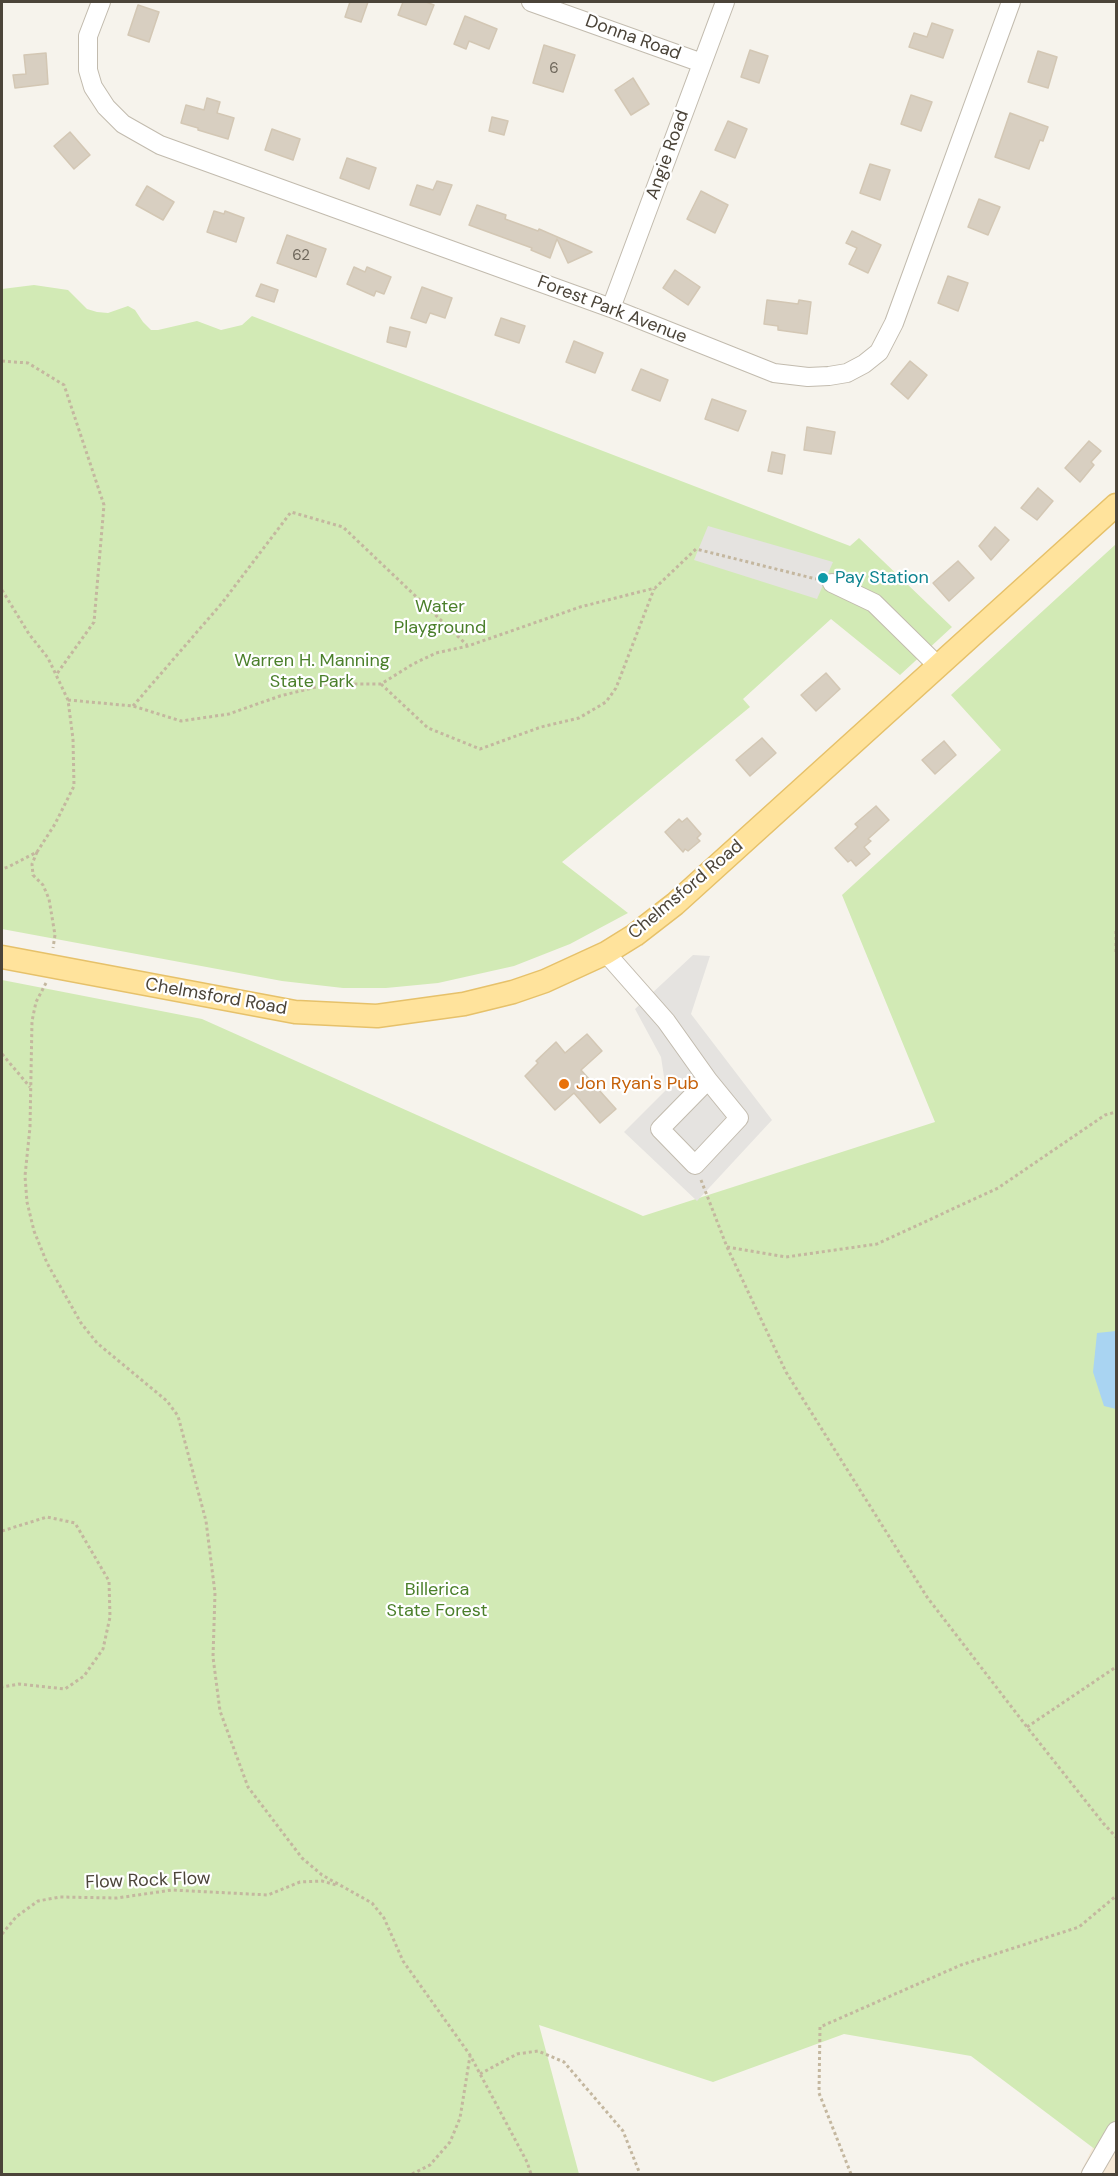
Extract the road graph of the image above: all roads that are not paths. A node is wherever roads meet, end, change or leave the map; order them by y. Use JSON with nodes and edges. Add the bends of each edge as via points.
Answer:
{"nodes":[{"id":1,"x":101,"y":2,"type":"edge"},
{"id":2,"x":531,"y":2,"type":"edge"},
{"id":3,"x":724,"y":2,"type":"edge"},
{"id":4,"x":1011,"y":2,"type":"edge"},
{"id":5,"x":702,"y":63,"type":"junction"},
{"id":6,"x":611,"y":308,"type":"junction"},
{"id":7,"x":1116,"y":505,"type":"edge"},
{"id":8,"x":832,"y":583,"type":"road end"},
{"id":9,"x":938,"y":666,"type":"junction"},
{"id":10,"x":606,"y":953,"type":"junction"},
{"id":11,"x":2,"y":957,"type":"edge"},
{"id":12,"x":708,"y":1080,"type":"junction"},
{"id":13,"x":1116,"y":2131,"type":"edge"},
{"id":14,"x":1091,"y":2175,"type":"edge"}],
"edges":[{"from":1,"to":6,"type":"street","name":"Forest Park Avenue","via":[[88,36],[88,70],[105,107],[123,124],[160,145],[202,161]]},
{"from":2,"to":5,"type":"street","name":"Donna Road"},
{"from":3,"to":5,"type":"street","name":"Angie Road"},
{"from":4,"to":6,"type":"street","name":"Forest Park Avenue","via":[[894,323],[879,352],[864,364],[829,376],[774,373]]},
{"from":5,"to":6,"type":"street","name":"Angie Road"},
{"from":7,"to":9,"type":"main road","name":"Chelmsford Road"},
{"from":8,"to":9,"type":"street","via":[[874,603]]},
{"from":9,"to":10,"type":"main road","name":"Chelmsford Road","via":[[683,897],[635,936]]},
{"from":10,"to":11,"type":"main road","name":"Chelmsford Road","via":[[513,992],[464,1004],[377,1016],[295,1012]]},
{"from":10,"to":12,"type":"street","via":[[666,1021]]},
{"from":12,"to":12,"type":"street","via":[[739,1118],[695,1165],[660,1129]]},
{"from":13,"to":14,"type":"street"}]}
